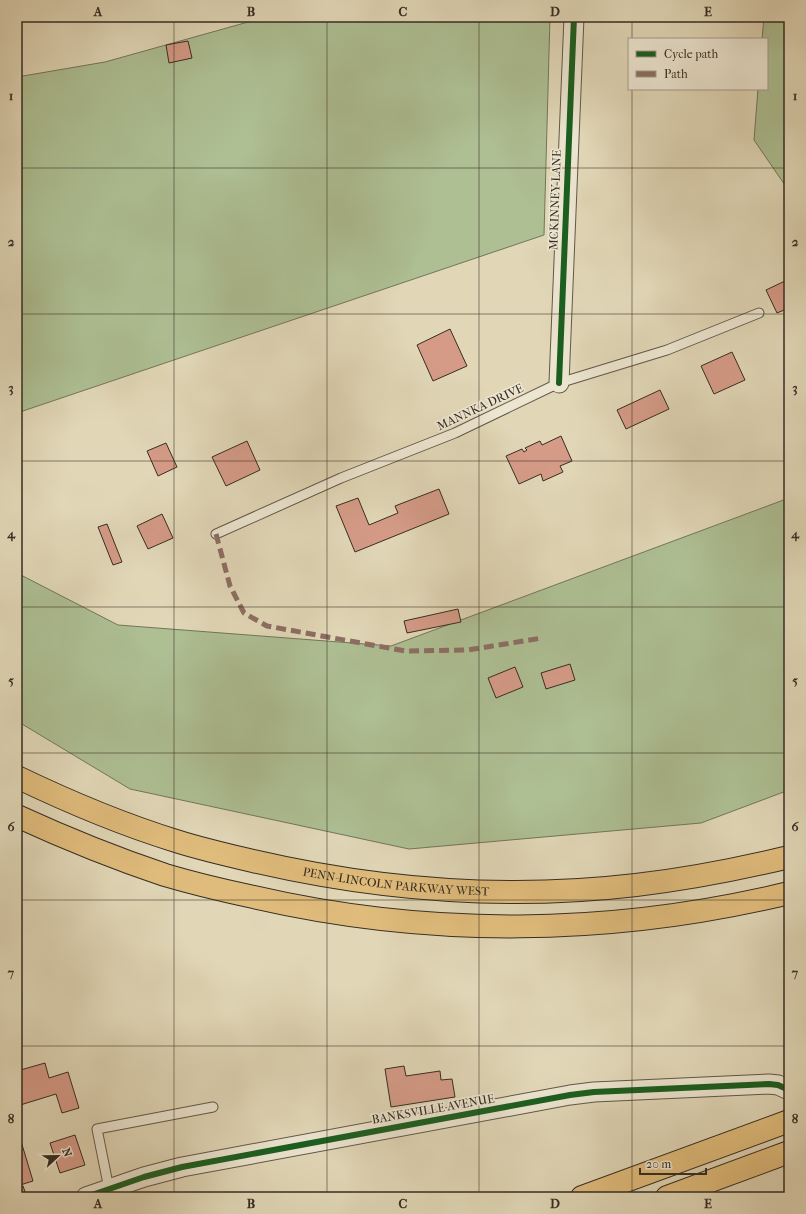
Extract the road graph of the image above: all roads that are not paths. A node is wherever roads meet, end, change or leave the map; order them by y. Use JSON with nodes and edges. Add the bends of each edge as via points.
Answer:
{"nodes":[{"id":1,"x":574,"y":17,"type":"edge"},
{"id":2,"x":759,"y":313,"type":"dead end"},
{"id":3,"x":559,"y":383,"type":"junction"},
{"id":4,"x":216,"y":534,"type":"dead end"},
{"id":5,"x":17,"y":777,"type":"edge"},
{"id":6,"x":17,"y":816,"type":"edge"},
{"id":7,"x":789,"y":850,"type":"edge"},
{"id":8,"x":789,"y":857,"type":"edge"},
{"id":9,"x":749,"y":866,"type":"junction"},
{"id":10,"x":789,"y":893,"type":"edge"},
{"id":11,"x":789,"y":1090,"type":"edge"},
{"id":12,"x":213,"y":1108,"type":"dead end"},
{"id":13,"x":789,"y":1121,"type":"edge"},
{"id":14,"x":789,"y":1152,"type":"edge"},
{"id":15,"x":109,"y":1189,"type":"junction"},
{"id":16,"x":86,"y":1197,"type":"edge"},
{"id":17,"x":582,"y":1197,"type":"edge"},
{"id":18,"x":667,"y":1197,"type":"edge"}],
"edges":[{"from":1,"to":3,"type":"street","name":"MCKINNEY LANE"},
{"from":2,"to":3,"type":"lane","name":"MANNKA DRIVE","via":[[667,350]]},
{"from":3,"to":4,"type":"lane","name":"MANNKA DRIVE","via":[[455,433],[341,478]]},
{"from":5,"to":9,"type":"main road","name":"PENN-LINCOLN PARKWAY WEST","via":[[68,802],[176,841],[289,869],[403,887],[517,892],[578,890],[692,877]]},
{"from":6,"to":10,"type":"main road","via":[[75,842],[166,875],[282,904],[400,922],[525,927],[639,920],[698,912]]},
{"from":7,"to":9,"type":"main road"},
{"from":8,"to":9,"type":"main road","name":"PENN-LINCOLN PARKWAY WEST"},
{"from":11,"to":15,"type":"street","name":"BANKSVILLE AVENUE","via":[[769,1084],[570,1095],[182,1167]]},
{"from":12,"to":15,"type":"lane","via":[[97,1129]]},
{"from":13,"to":17,"type":"main road"},
{"from":14,"to":18,"type":"main road"},
{"from":15,"to":16,"type":"street","name":"BANKSVILLE AVENUE"}]}
